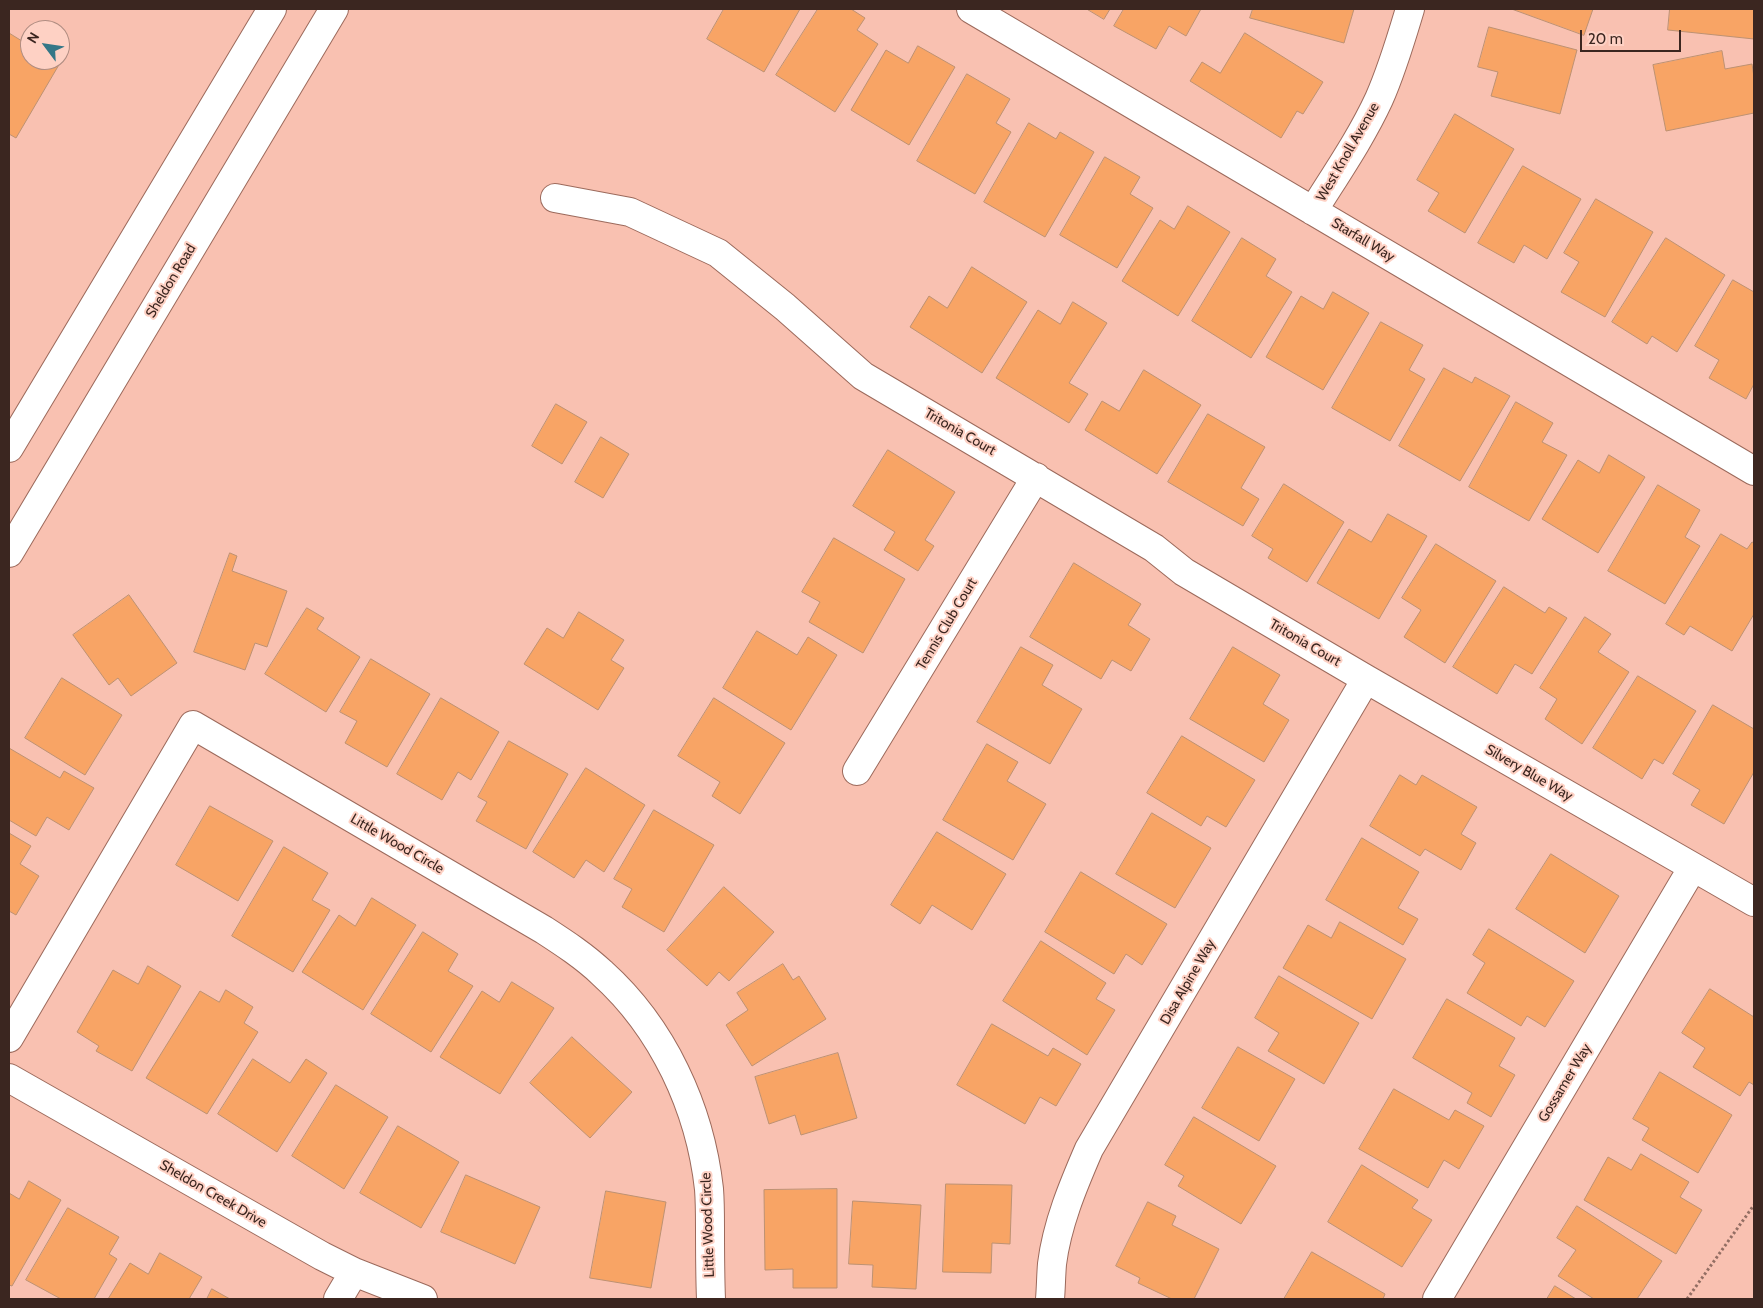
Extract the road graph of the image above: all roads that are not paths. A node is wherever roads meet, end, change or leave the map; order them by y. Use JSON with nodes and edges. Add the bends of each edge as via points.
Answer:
{"nodes":[{"id":1,"x":272,"y":9,"type":"edge"},
{"id":2,"x":334,"y":9,"type":"edge"},
{"id":3,"x":971,"y":9,"type":"edge"},
{"id":4,"x":1410,"y":9,"type":"edge"},
{"id":5,"x":555,"y":198,"type":"dead end"},
{"id":6,"x":1313,"y":211,"type":"junction"},
{"id":7,"x":9,"y":448,"type":"edge"},
{"id":8,"x":1754,"y":471,"type":"edge"},
{"id":9,"x":1036,"y":477,"type":"junction"},
{"id":10,"x":9,"y":553,"type":"edge"},
{"id":11,"x":1366,"y":679,"type":"junction"},
{"id":12,"x":857,"y":771,"type":"dead end"},
{"id":13,"x":1693,"y":867,"type":"junction"},
{"id":14,"x":1754,"y":902,"type":"edge"},
{"id":15,"x":9,"y":1038,"type":"edge"},
{"id":16,"x":9,"y":1078,"type":"edge"},
{"id":17,"x":354,"y":1272,"type":"junction"},
{"id":18,"x":338,"y":1299,"type":"edge"},
{"id":19,"x":423,"y":1299,"type":"edge"},
{"id":20,"x":711,"y":1299,"type":"edge"},
{"id":21,"x":1050,"y":1299,"type":"edge"},
{"id":22,"x":1437,"y":1299,"type":"edge"}],
"edges":[{"from":1,"to":7,"type":"street"},
{"from":2,"to":10,"type":"street","name":"Sheldon Road"},
{"from":3,"to":6,"type":"street","name":"Starfall Way"},
{"from":4,"to":6,"type":"street","name":"West Knoll Avenue","via":[[1378,100],[1360,136]]},
{"from":5,"to":9,"type":"street","name":"Tritonia Court","via":[[630,212],[718,253],[863,376]]},
{"from":6,"to":8,"type":"street","name":"Starfall Way"},
{"from":9,"to":11,"type":"street","name":"Tritonia Court","via":[[1154,548],[1184,572]]},
{"from":9,"to":12,"type":"street","name":"Tennis Club Court"},
{"from":11,"to":13,"type":"street","name":"Silvery Blue Way"},
{"from":11,"to":21,"type":"street","name":"Disa Alpine Way","via":[[1090,1149],[1072,1186],[1060,1224],[1052,1263]]},
{"from":13,"to":14,"type":"street","name":"Silvery Blue Way"},
{"from":13,"to":22,"type":"street","name":"Gossamer Way"},
{"from":15,"to":20,"type":"street","name":"Little Wood Circle","via":[[193,725],[544,930],[602,973],[627,999],[668,1057],[696,1122],[709,1191]]},
{"from":16,"to":17,"type":"street","name":"Sheldon Creek Drive"},
{"from":17,"to":18,"type":"street"},
{"from":17,"to":19,"type":"street","name":"Sheldon Creek Drive"}]}
